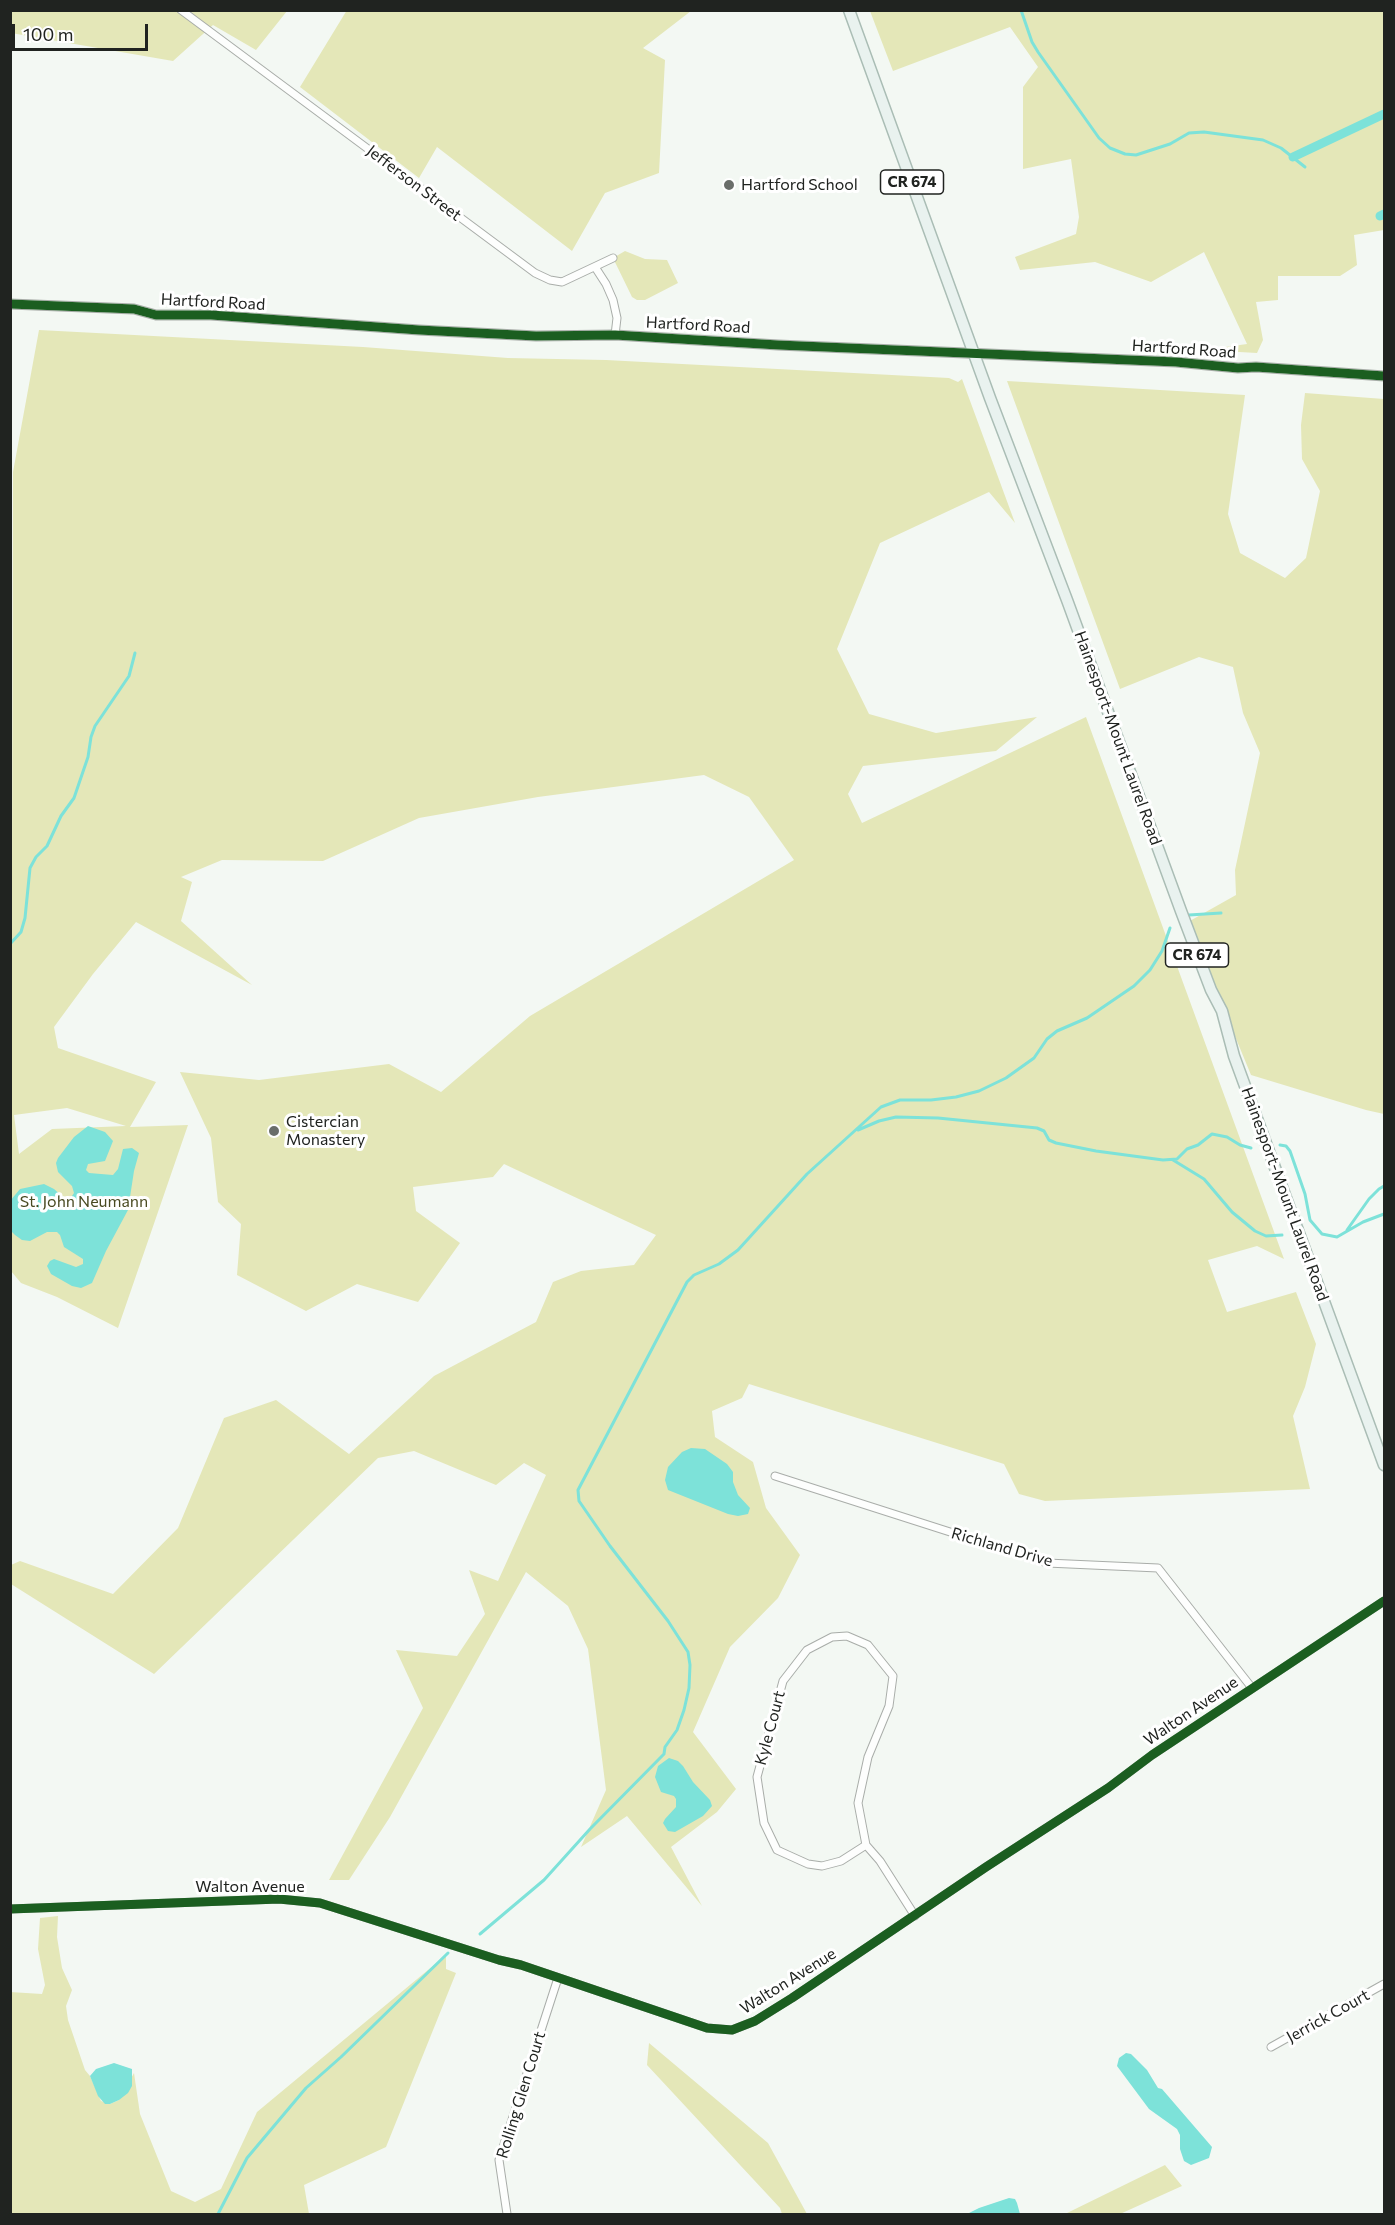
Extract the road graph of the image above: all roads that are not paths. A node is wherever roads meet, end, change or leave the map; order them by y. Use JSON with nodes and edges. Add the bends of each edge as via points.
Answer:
{"nodes":[{"id":1,"x":181,"y":10,"type":"edge"},
{"id":2,"x":849,"y":10,"type":"edge"},
{"id":3,"x":613,"y":258,"type":"dead end"},
{"id":4,"x":595,"y":267,"type":"junction"},
{"id":5,"x":10,"y":304,"type":"edge"},
{"id":6,"x":615,"y":335,"type":"junction"},
{"id":7,"x":974,"y":354,"type":"junction"},
{"id":8,"x":1384,"y":376,"type":"edge"},
{"id":9,"x":1384,"y":1465,"type":"edge"},
{"id":10,"x":775,"y":1476,"type":"dead end"},
{"id":11,"x":1384,"y":1601,"type":"edge"},
{"id":12,"x":1252,"y":1688,"type":"junction"},
{"id":13,"x":866,"y":1845,"type":"junction"},
{"id":14,"x":10,"y":1909,"type":"edge"},
{"id":15,"x":915,"y":1916,"type":"junction"},
{"id":16,"x":558,"y":1978,"type":"junction"},
{"id":17,"x":1384,"y":1984,"type":"edge"},
{"id":18,"x":1271,"y":2047,"type":"dead end"},
{"id":19,"x":507,"y":2214,"type":"edge"}],
"edges":[{"from":1,"to":4,"type":"street","name":"Jefferson Street","via":[[534,273],[562,282]]},
{"from":2,"to":7,"type":"main road","name":"Hainesport-Mount Laurel Road","number":"CR 674"},
{"from":3,"to":4,"type":"street","name":"Jefferson Street"},
{"from":4,"to":6,"type":"street","via":[[613,300]]},
{"from":5,"to":6,"type":"street","name":"Hartford Road","via":[[536,336]]},
{"from":6,"to":7,"type":"street","name":"Hartford Road"},
{"from":7,"to":8,"type":"street","name":"Hartford Road"},
{"from":7,"to":9,"type":"main road","name":"Hainesport-Mount Laurel Road","number":"CR 674","via":[[1191,939],[1222,1011],[1234,1056]]},
{"from":10,"to":12,"type":"street","name":"Richland Drive","via":[[1047,1563],[1158,1568]]},
{"from":11,"to":12,"type":"street","name":"Walton Avenue"},
{"from":12,"to":15,"type":"street","name":"Walton Avenue"},
{"from":13,"to":13,"type":"street","name":"Kyle Court","via":[[858,1803],[868,1757],[889,1707],[893,1676],[868,1646],[847,1636],[832,1637],[807,1650],[783,1681],[757,1777],[764,1823],[777,1850],[808,1864],[822,1866],[841,1861]]},
{"from":13,"to":15,"type":"street","name":"Kyle Court"},
{"from":14,"to":16,"type":"street","name":"Walton Avenue","via":[[251,1900],[313,1902]]},
{"from":15,"to":16,"type":"street","name":"Walton Avenue","via":[[767,2014],[732,2030],[706,2028]]},
{"from":16,"to":19,"type":"street","name":"Rolling Glen Court","via":[[499,2160]]},
{"from":17,"to":18,"type":"street","name":"Jerrick Court"}]}
